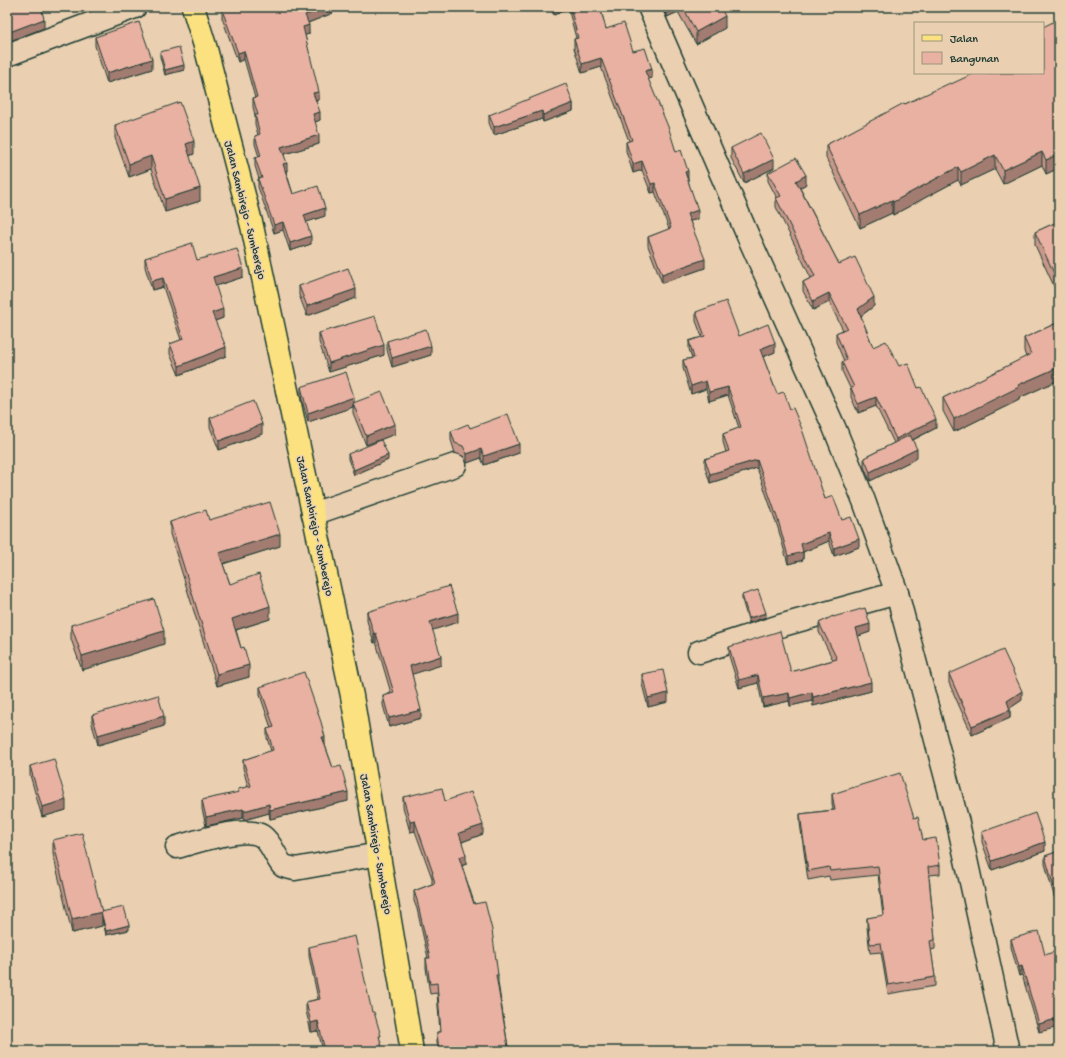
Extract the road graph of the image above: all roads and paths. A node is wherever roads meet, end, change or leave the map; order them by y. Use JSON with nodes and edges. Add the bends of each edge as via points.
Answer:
{"nodes":[{"id":1,"x":135,"y":7,"type":"edge"},
{"id":2,"x":193,"y":7,"type":"edge"},
{"id":3,"x":649,"y":7,"type":"edge"},
{"id":4,"x":7,"y":55,"type":"edge"},
{"id":5,"x":455,"y":465,"type":"dead end"},
{"id":6,"x":314,"y":514,"type":"junction"},
{"id":7,"x":897,"y":593,"type":"junction"},
{"id":8,"x":699,"y":652,"type":"dead end"},
{"id":9,"x":177,"y":847,"type":"dead end"},
{"id":10,"x":379,"y":854,"type":"junction"},
{"id":11,"x":412,"y":1051,"type":"edge"},
{"id":12,"x":1008,"y":1051,"type":"edge"}],
"edges":[{"from":1,"to":4,"type":"street"},
{"from":2,"to":6,"type":"main road","name":"Jalan Sambirejo - Sumberejo","via":[[252,226]]},
{"from":3,"to":7,"type":"street","via":[[834,427]]},
{"from":5,"to":6,"type":"street"},
{"from":6,"to":10,"type":"main road","name":"Jalan Sambirejo - Sumberejo","via":[[352,696]]},
{"from":7,"to":8,"type":"street"},
{"from":7,"to":12,"type":"street","via":[[958,823]]},
{"from":9,"to":10,"type":"street","via":[[217,836],[253,833],[266,840],[283,866],[295,869]]},
{"from":10,"to":11,"type":"main road","name":"Jalan Sambirejo - Sumberejo"}]}
